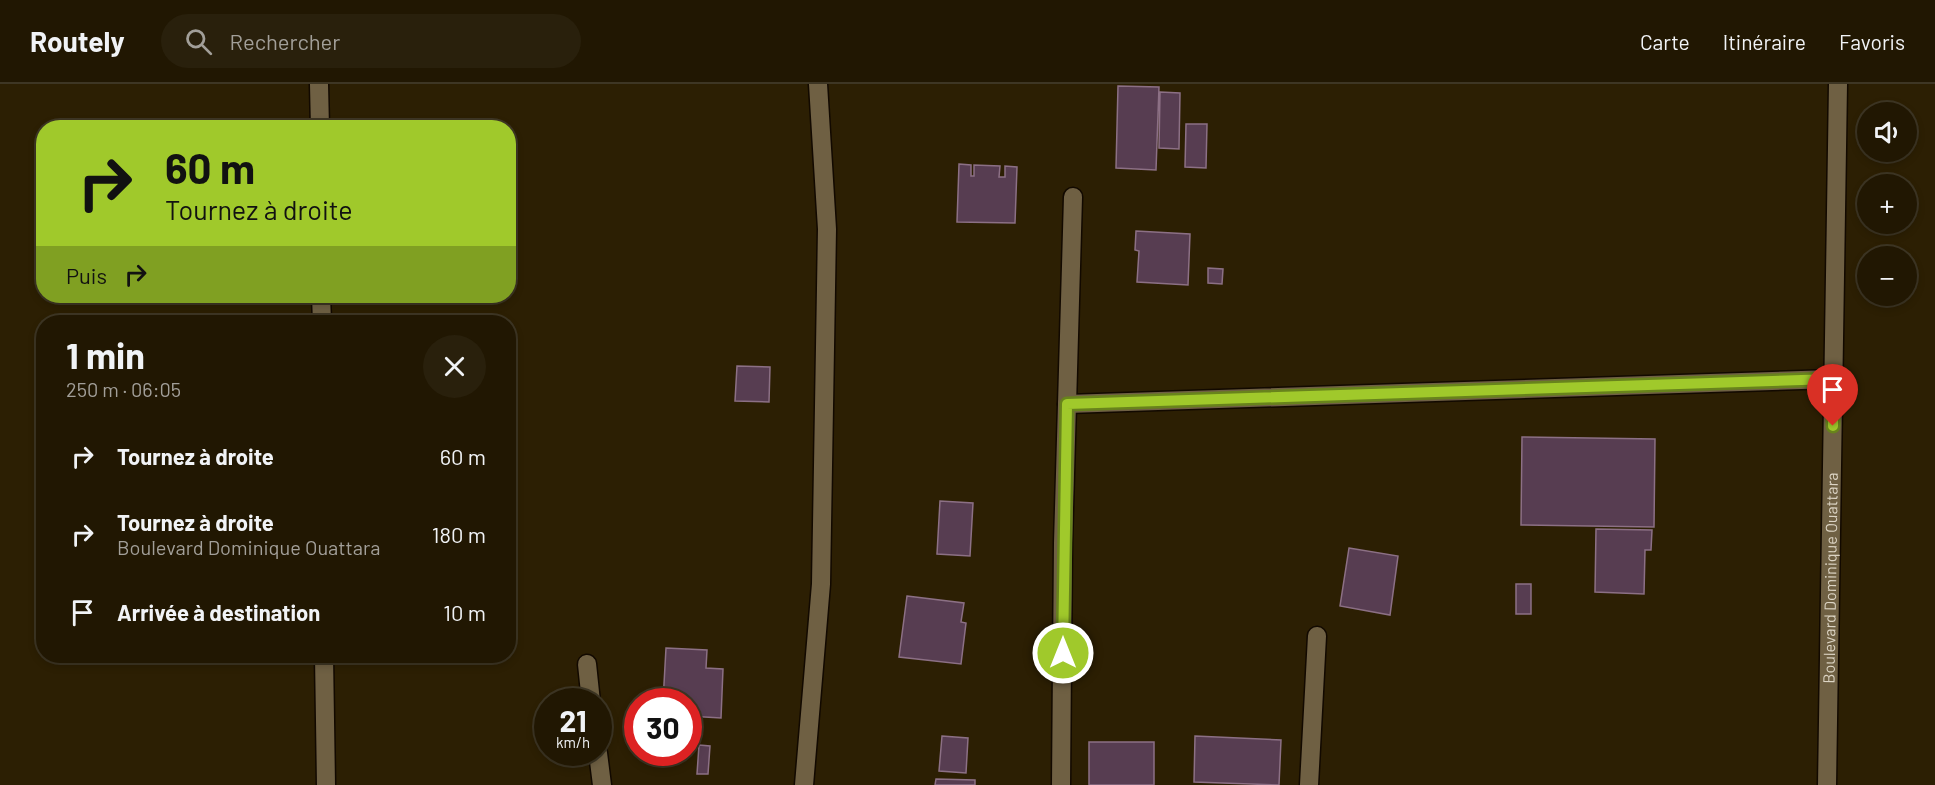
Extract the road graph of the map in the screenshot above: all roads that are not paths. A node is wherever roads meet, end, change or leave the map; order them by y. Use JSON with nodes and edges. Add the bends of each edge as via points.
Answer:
{"nodes":[{"id":1,"x":320,"y":84,"type":"edge"},
{"id":2,"x":818,"y":84,"type":"edge"},
{"id":3,"x":1838,"y":84,"type":"edge"},
{"id":4,"x":320,"y":120,"type":"edge"},
{"id":5,"x":1073,"y":197,"type":"dead end"},
{"id":6,"x":1833,"y":379,"type":"junction"},
{"id":7,"x":1067,"y":404,"type":"junction"},
{"id":8,"x":1317,"y":636,"type":"dead end"},
{"id":9,"x":324,"y":663,"type":"edge"},
{"id":10,"x":587,"y":664,"type":"dead end"},
{"id":11,"x":590,"y":688,"type":"edge"},
{"id":12,"x":600,"y":766,"type":"edge"},
{"id":13,"x":326,"y":785,"type":"edge"},
{"id":14,"x":602,"y":785,"type":"edge"},
{"id":15,"x":804,"y":785,"type":"edge"},
{"id":16,"x":1061,"y":785,"type":"edge"},
{"id":17,"x":1309,"y":785,"type":"edge"},
{"id":18,"x":1827,"y":785,"type":"edge"}],
"edges":[{"from":1,"to":4,"type":"street"},
{"from":2,"to":15,"type":"street","via":[[827,229],[821,584]]},
{"from":3,"to":6,"type":"street","name":"Boulevard Dominique Ouattara"},
{"from":5,"to":7,"type":"street"},
{"from":6,"to":7,"type":"street"},
{"from":6,"to":18,"type":"street","name":"Boulevard Dominique Ouattara"},
{"from":7,"to":16,"type":"street"},
{"from":8,"to":17,"type":"street"},
{"from":9,"to":13,"type":"street"},
{"from":10,"to":11,"type":"street"},
{"from":12,"to":14,"type":"street"}]}
